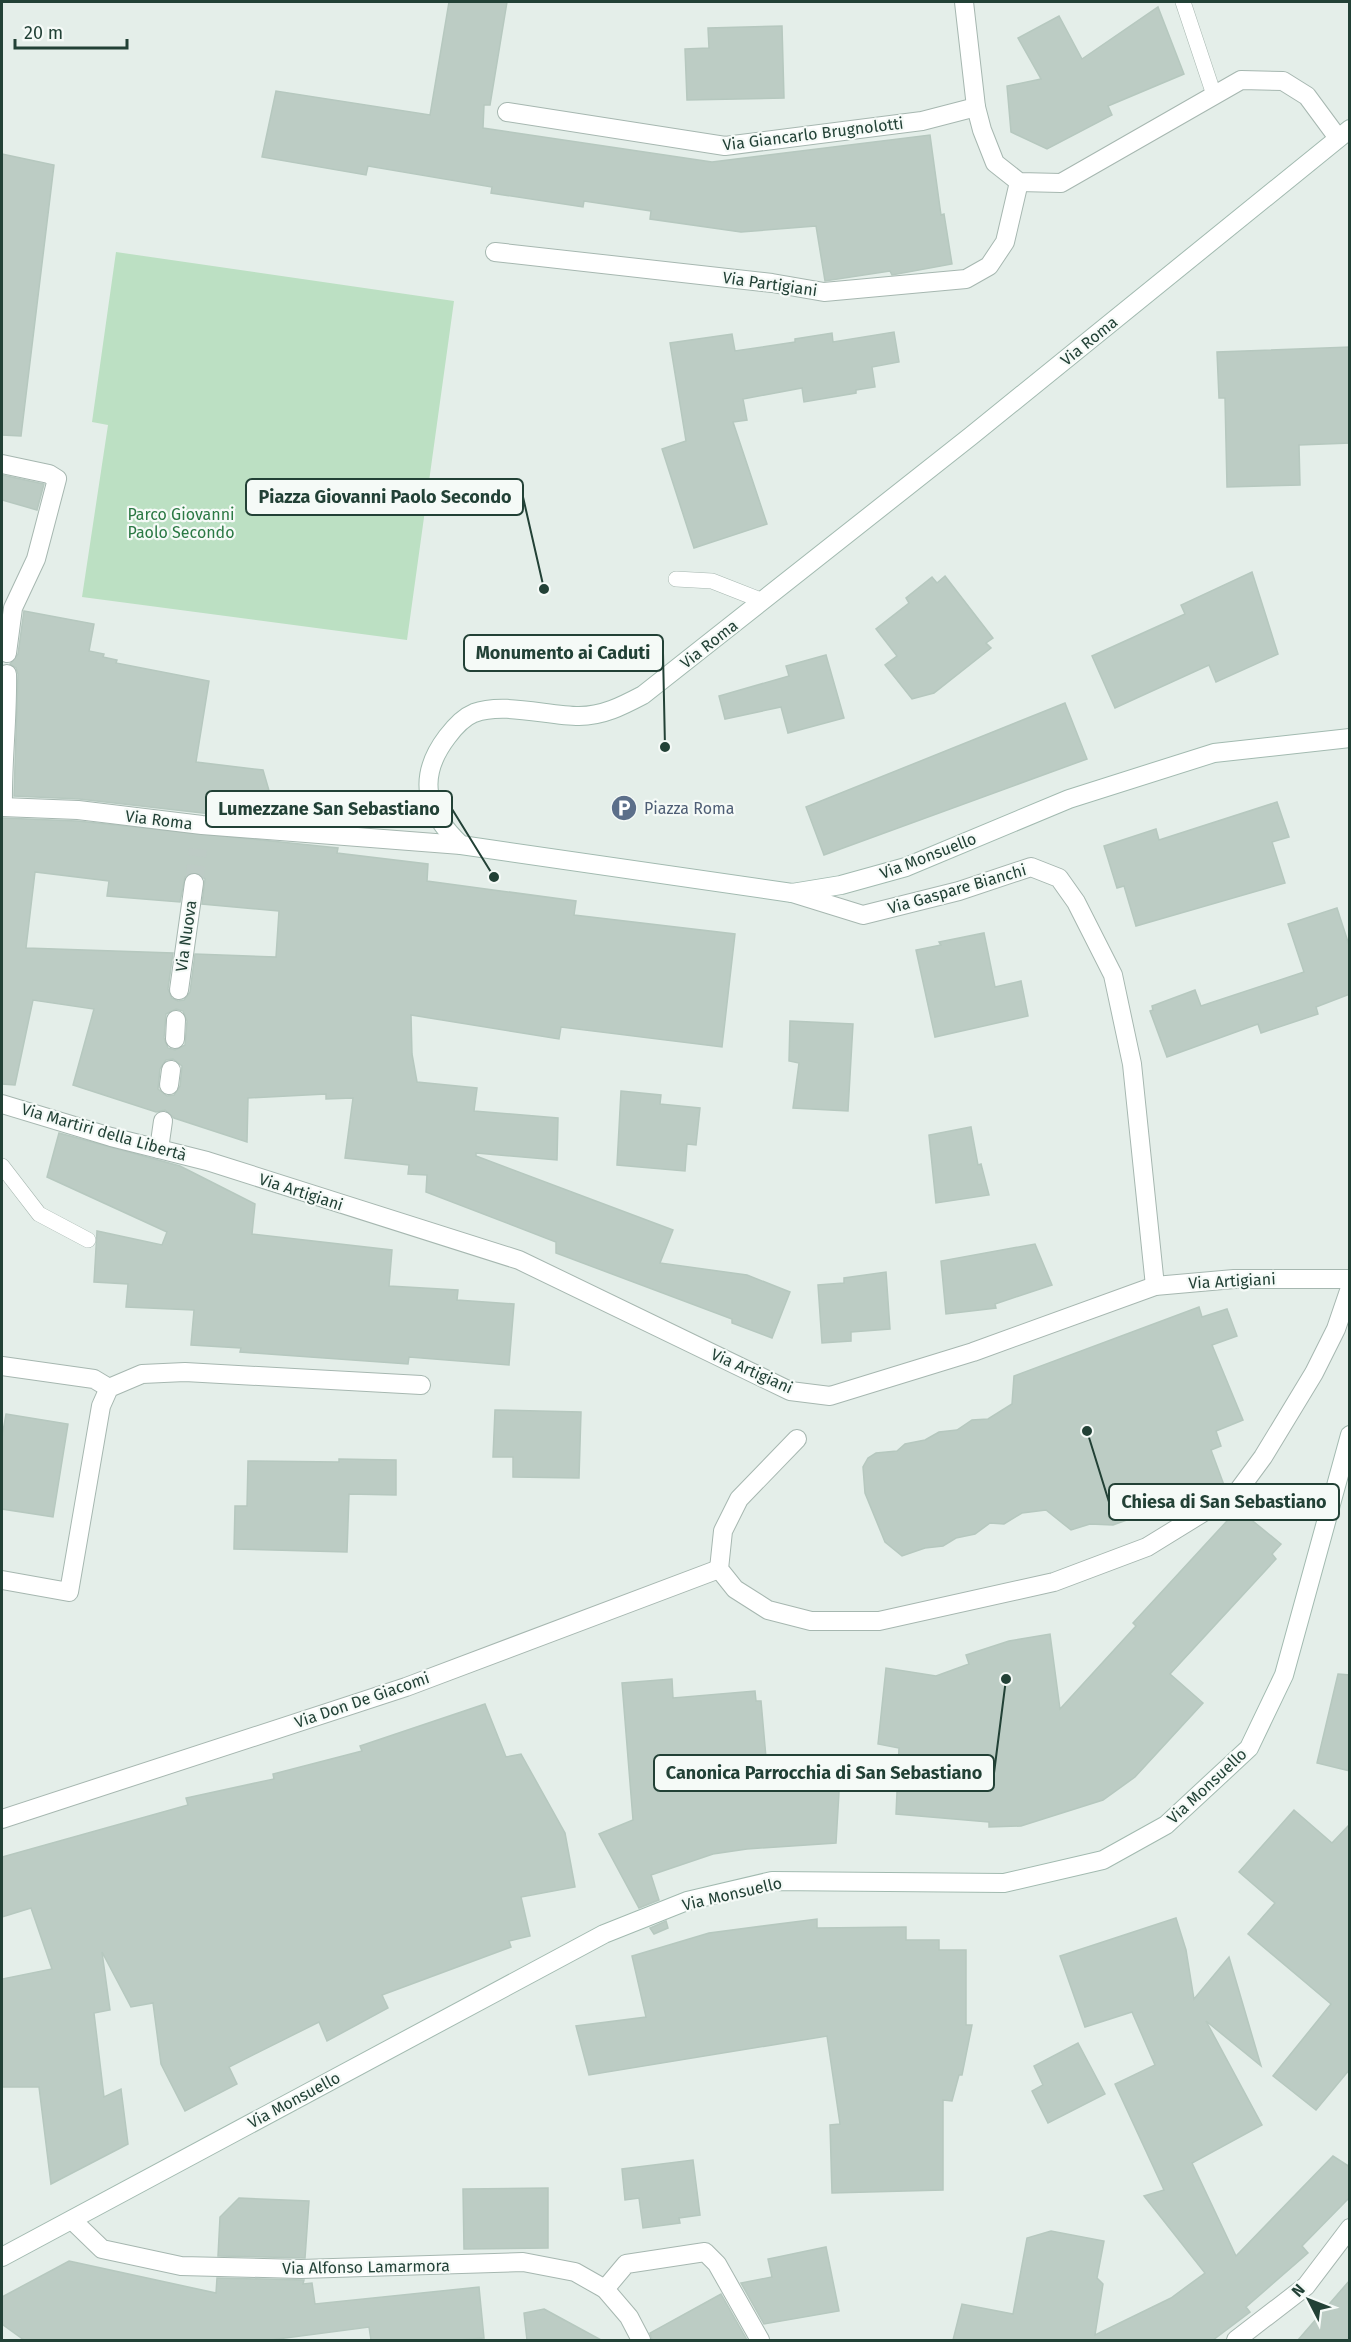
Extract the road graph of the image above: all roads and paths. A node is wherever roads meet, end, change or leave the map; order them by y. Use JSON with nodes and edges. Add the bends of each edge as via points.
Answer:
{"nodes":[{"id":1,"x":964,"y":2,"type":"edge"},
{"id":2,"x":1183,"y":2,"type":"edge"},
{"id":3,"x":1214,"y":95,"type":"junction"},
{"id":4,"x":976,"y":107,"type":"junction"},
{"id":5,"x":507,"y":112,"type":"dead end"},
{"id":6,"x":1344,"y":134,"type":"edge"},
{"id":7,"x":1019,"y":182,"type":"junction"},
{"id":8,"x":495,"y":252,"type":"dead end"},
{"id":9,"x":2,"y":464,"type":"edge"},
{"id":10,"x":676,"y":579,"type":"dead end"},
{"id":11,"x":763,"y":601,"type":"junction"},
{"id":12,"x":7,"y":653,"type":"dead end"},
{"id":13,"x":7,"y":674,"type":"dead end"},
{"id":14,"x":1350,"y":738,"type":"edge"},
{"id":15,"x":2,"y":807,"type":"edge"},
{"id":16,"x":461,"y":845,"type":"junction"},
{"id":17,"x":194,"y":883,"type":"tunnel mouth"},
{"id":18,"x":792,"y":893,"type":"junction"},
{"id":19,"x":178,"y":990,"type":"dead end"},
{"id":20,"x":176,"y":1020,"type":"dead end"},
{"id":21,"x":175,"y":1039,"type":"dead end"},
{"id":22,"x":2,"y":1104,"type":"edge"},
{"id":23,"x":163,"y":1121,"type":"dead end"},
{"id":24,"x":159,"y":1149,"type":"junction"},
{"id":25,"x":207,"y":1161,"type":"joint"},
{"id":26,"x":2,"y":1166,"type":"edge"},
{"id":27,"x":88,"y":1240,"type":"dead end"},
{"id":28,"x":1350,"y":1279,"type":"edge"},
{"id":29,"x":1155,"y":1286,"type":"junction"},
{"id":30,"x":1350,"y":1288,"type":"edge"},
{"id":31,"x":2,"y":1366,"type":"edge"},
{"id":32,"x":421,"y":1385,"type":"dead end"},
{"id":33,"x":109,"y":1388,"type":"junction"},
{"id":34,"x":1350,"y":1435,"type":"edge"},
{"id":35,"x":797,"y":1438,"type":"dead end"},
{"id":36,"x":719,"y":1569,"type":"junction"},
{"id":37,"x":2,"y":1580,"type":"edge"},
{"id":38,"x":2,"y":1820,"type":"edge"},
{"id":39,"x":72,"y":2220,"type":"junction"},
{"id":40,"x":1350,"y":2228,"type":"edge"},
{"id":41,"x":2,"y":2257,"type":"edge"},
{"id":42,"x":604,"y":2289,"type":"junction"},
{"id":43,"x":641,"y":2340,"type":"edge"},
{"id":44,"x":760,"y":2340,"type":"edge"},
{"id":45,"x":1236,"y":2340,"type":"edge"}],
"edges":[{"from":1,"to":4,"type":"street"},
{"from":2,"to":3,"type":"lane"},
{"from":3,"to":6,"type":"street","via":[[1241,80],[1283,81],[1307,96]]},
{"from":3,"to":7,"type":"street","via":[[1061,183]]},
{"from":4,"to":5,"type":"street","name":"Via Giancarlo Brugnolotti","via":[[922,121],[725,147]]},
{"from":4,"to":7,"type":"street","via":[[995,162]]},
{"from":6,"to":11,"type":"street","name":"Via Roma"},
{"from":7,"to":8,"type":"street","name":"Via Partigiani","via":[[1005,242],[989,266],[966,279],[824,292]]},
{"from":9,"to":12,"type":"street","via":[[57,478],[36,560],[13,608]]},
{"from":10,"to":11,"type":"lane","via":[[712,582]]},
{"from":11,"to":16,"type":"street","name":"Via Roma","via":[[643,695],[613,711],[580,716],[506,710],[474,713],[453,730],[434,754],[427,787],[438,817]]},
{"from":13,"to":15,"type":"street"},
{"from":14,"to":18,"type":"street","name":"Via Monsuello","via":[[1214,753],[1069,799],[906,867]]},
{"from":15,"to":16,"type":"street","name":"Via Roma","via":[[78,810],[201,829]]},
{"from":16,"to":18,"type":"street","name":"Via Monsuello"},
{"from":17,"to":19,"type":"street","name":"Via Nuova"},
{"from":18,"to":29,"type":"street","name":"Via Gaspare Bianchi","via":[[863,915],[959,891],[1031,867],[1059,878],[1076,902],[1113,975],[1132,1064]]},
{"from":20,"to":21,"type":"street"},
{"from":22,"to":24,"type":"street","name":"Via Martiri della Libertà"},
{"from":23,"to":24,"type":"street"},
{"from":24,"to":25,"type":"street","name":"Via Martiri della Libertà"},
{"from":25,"to":29,"type":"street","name":"Via Artigiani","via":[[519,1260],[790,1391],[830,1396],[973,1352]]},
{"from":26,"to":27,"type":"lane","via":[[39,1214]]},
{"from":28,"to":29,"type":"street","name":"Via Artigiani","via":[[1234,1279]]},
{"from":30,"to":36,"type":"street","via":[[1336,1329],[1314,1373],[1238,1491],[1147,1547],[1054,1582],[879,1621],[811,1621],[768,1610],[735,1589]]},
{"from":31,"to":33,"type":"street","via":[[94,1379]]},
{"from":32,"to":33,"type":"street","via":[[185,1371],[142,1374]]},
{"from":33,"to":37,"type":"street","via":[[101,1406],[69,1592]]},
{"from":34,"to":39,"type":"street","name":"Via Monsuello","via":[[1284,1675],[1250,1748],[1166,1825],[1103,1860],[1004,1883],[772,1881],[687,1901],[604,1934]]},
{"from":35,"to":36,"type":"street","via":[[739,1499],[723,1531]]},
{"from":36,"to":38,"type":"street","name":"Via Don De Giacomi","via":[[406,1687]]},
{"from":39,"to":41,"type":"street","name":"Via Monsuello"},
{"from":39,"to":42,"type":"street","name":"Via Alfonso Lamarmora","via":[[102,2249],[181,2266],[302,2269],[523,2262],[575,2272]]},
{"from":40,"to":45,"type":"street","via":[[1306,2286]]},
{"from":42,"to":43,"type":"street","name":"Via Alfonso Lamarmora","via":[[629,2317]]},
{"from":42,"to":44,"type":"street","via":[[626,2264],[705,2252],[717,2264]]}]}
